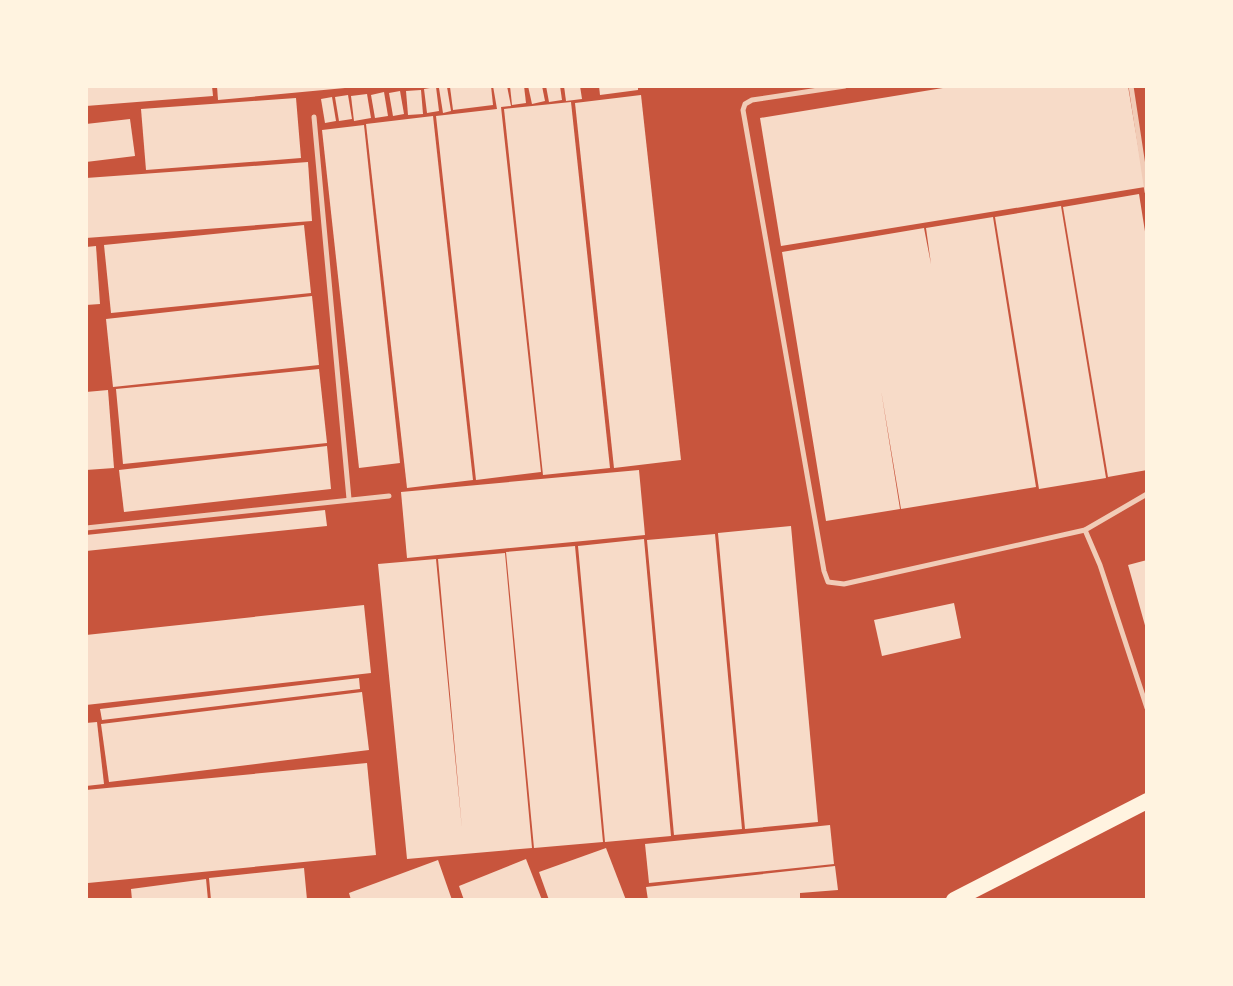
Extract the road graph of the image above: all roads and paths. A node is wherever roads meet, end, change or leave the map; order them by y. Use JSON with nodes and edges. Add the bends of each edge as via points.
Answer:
{"nodes":[{"id":1,"x":845,"y":86,"type":"edge"},
{"id":2,"x":1131,"y":86,"type":"edge"},
{"id":3,"x":314,"y":117,"type":"dead end"},
{"id":4,"x":1147,"y":192,"type":"edge"},
{"id":5,"x":1147,"y":494,"type":"edge"},
{"id":6,"x":389,"y":496,"type":"dead end"},
{"id":7,"x":349,"y":499,"type":"junction"},
{"id":8,"x":86,"y":528,"type":"edge"},
{"id":9,"x":1085,"y":530,"type":"junction"},
{"id":10,"x":1147,"y":708,"type":"edge"},
{"id":11,"x":1147,"y":801,"type":"edge"},
{"id":12,"x":954,"y":900,"type":"edge"}],
"edges":[{"from":1,"to":9,"type":"lane","via":[[752,100],[743,110],[828,582],[844,584]]},
{"from":2,"to":4,"type":"lane"},
{"from":3,"to":7,"type":"lane"},
{"from":5,"to":9,"type":"lane"},
{"from":6,"to":7,"type":"lane"},
{"from":7,"to":8,"type":"lane"},
{"from":9,"to":10,"type":"lane"},
{"from":11,"to":12,"type":"main road"}]}
